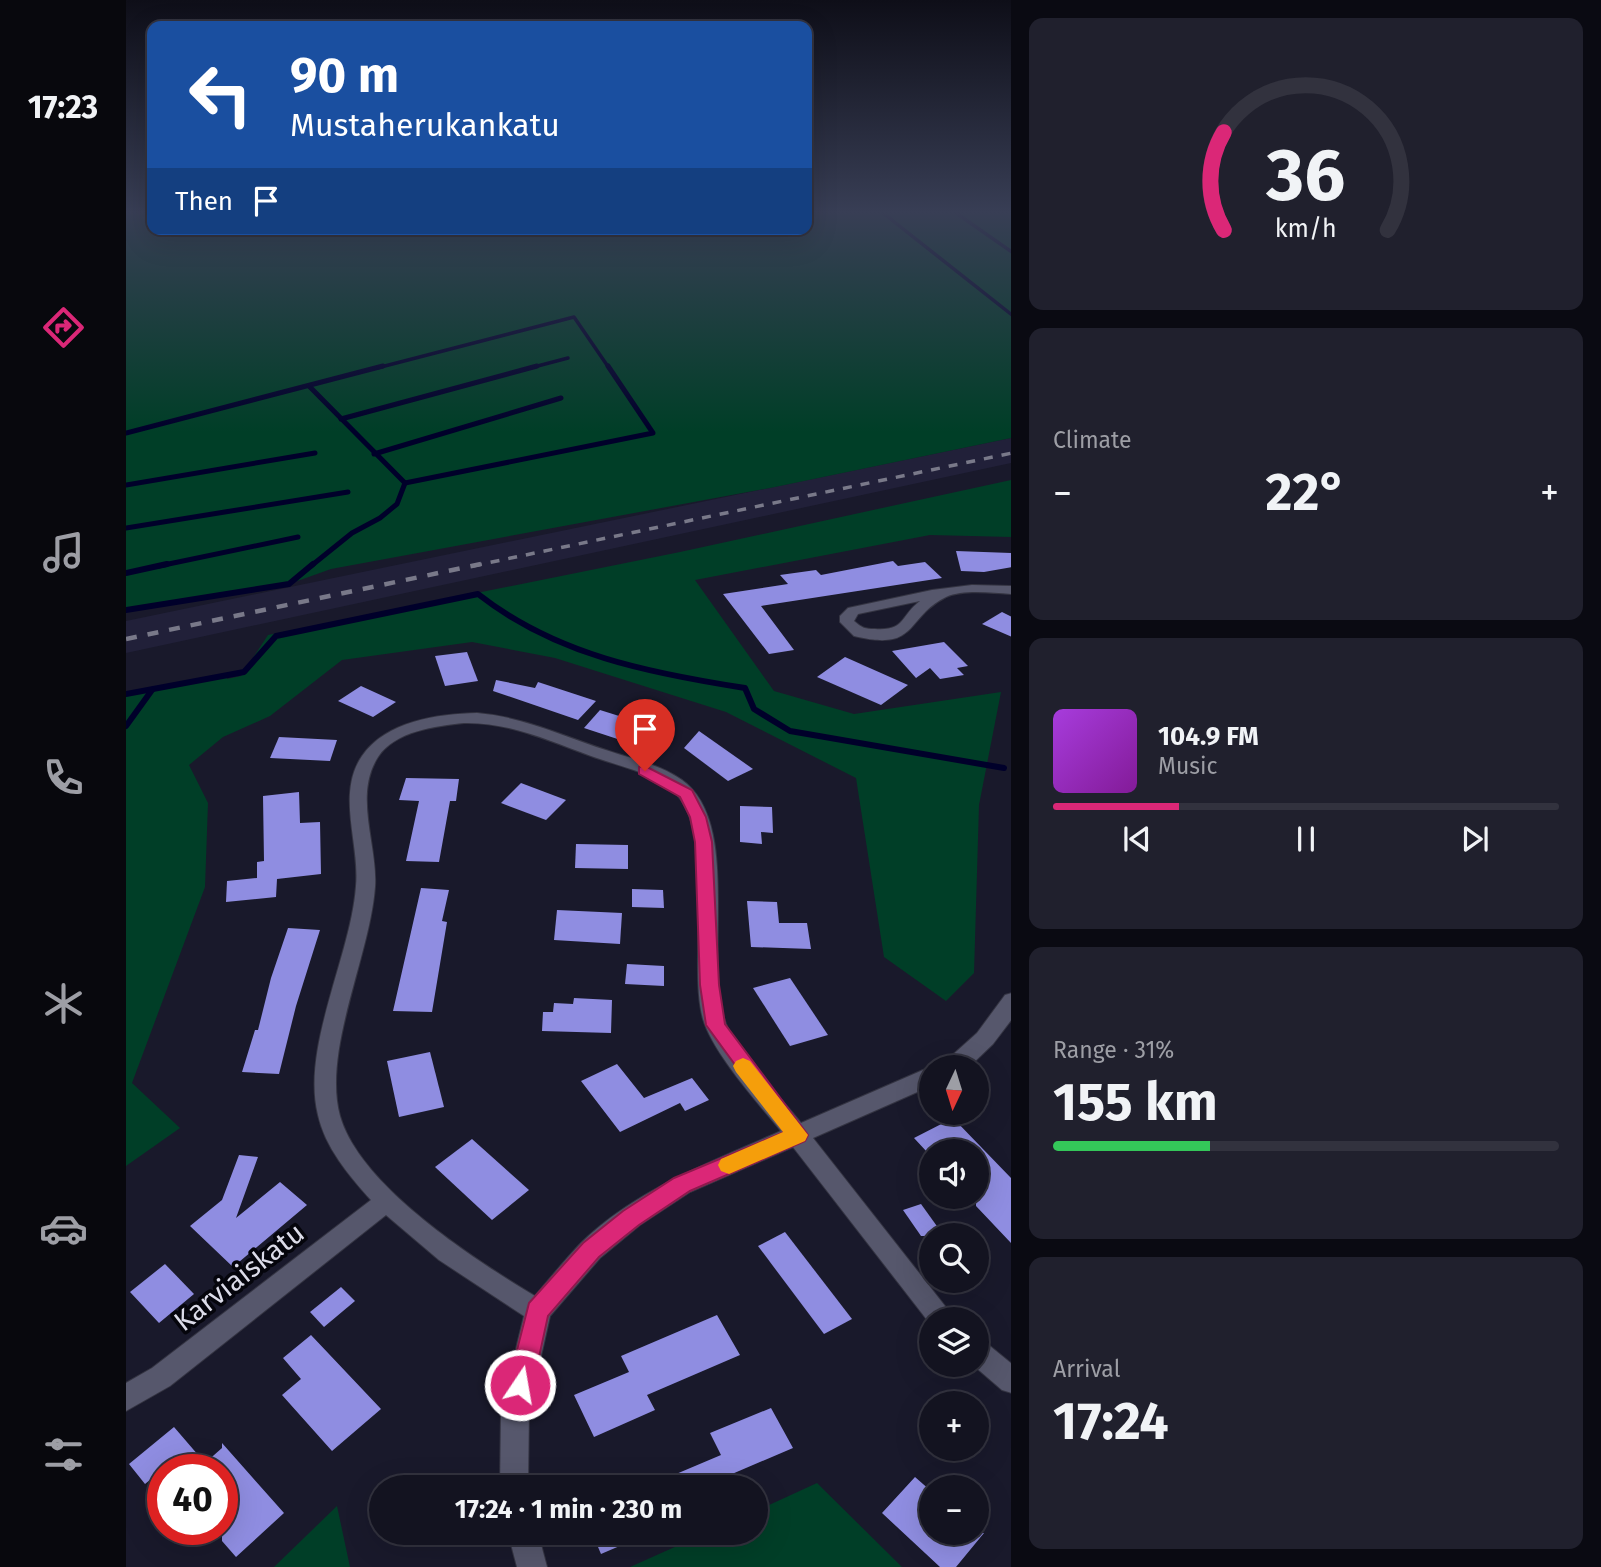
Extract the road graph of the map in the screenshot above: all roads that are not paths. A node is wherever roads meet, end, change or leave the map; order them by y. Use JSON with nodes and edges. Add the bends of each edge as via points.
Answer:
{"nodes":[{"id":1,"x":1011,"y":590,"type":"edge"},
{"id":2,"x":943,"y":593,"type":"junction"},
{"id":3,"x":1011,"y":1000,"type":"edge"},
{"id":4,"x":967,"y":1055,"type":"edge"},
{"id":5,"x":919,"y":1081,"type":"edge"},
{"id":6,"x":798,"y":1135,"type":"junction"},
{"id":7,"x":387,"y":1201,"type":"junction"},
{"id":8,"x":933,"y":1307,"type":"edge"},
{"id":9,"x":538,"y":1311,"type":"junction"},
{"id":10,"x":989,"y":1362,"type":"edge"},
{"id":11,"x":1011,"y":1381,"type":"edge"},
{"id":12,"x":126,"y":1398,"type":"edge"},
{"id":13,"x":514,"y":1475,"type":"edge"},
{"id":14,"x":526,"y":1545,"type":"edge"},
{"id":15,"x":532,"y":1567,"type":"edge"}],
"edges":[{"from":1,"to":2,"type":"street"},
{"from":2,"to":2,"type":"street","via":[[853,611],[847,622],[859,633],[892,635],[904,630],[922,606]]},
{"from":3,"to":4,"type":"street","via":[[1004,1015]]},
{"from":5,"to":6,"type":"street"},
{"from":6,"to":7,"type":"street","via":[[715,1025],[704,842],[686,793],[630,764],[518,726],[482,718],[446,719],[385,741],[368,757],[358,793],[366,884],[326,1075],[329,1116],[351,1160]]},
{"from":6,"to":8,"type":"street"},
{"from":6,"to":9,"type":"street","via":[[682,1185],[631,1218],[591,1250]]},
{"from":7,"to":9,"type":"street","via":[[480,1278]]},
{"from":7,"to":12,"type":"street","name":"Karviaiskatu","via":[[161,1377]]},
{"from":9,"to":13,"type":"street","via":[[515,1410]]},
{"from":10,"to":11,"type":"street"},
{"from":14,"to":15,"type":"street"}]}
